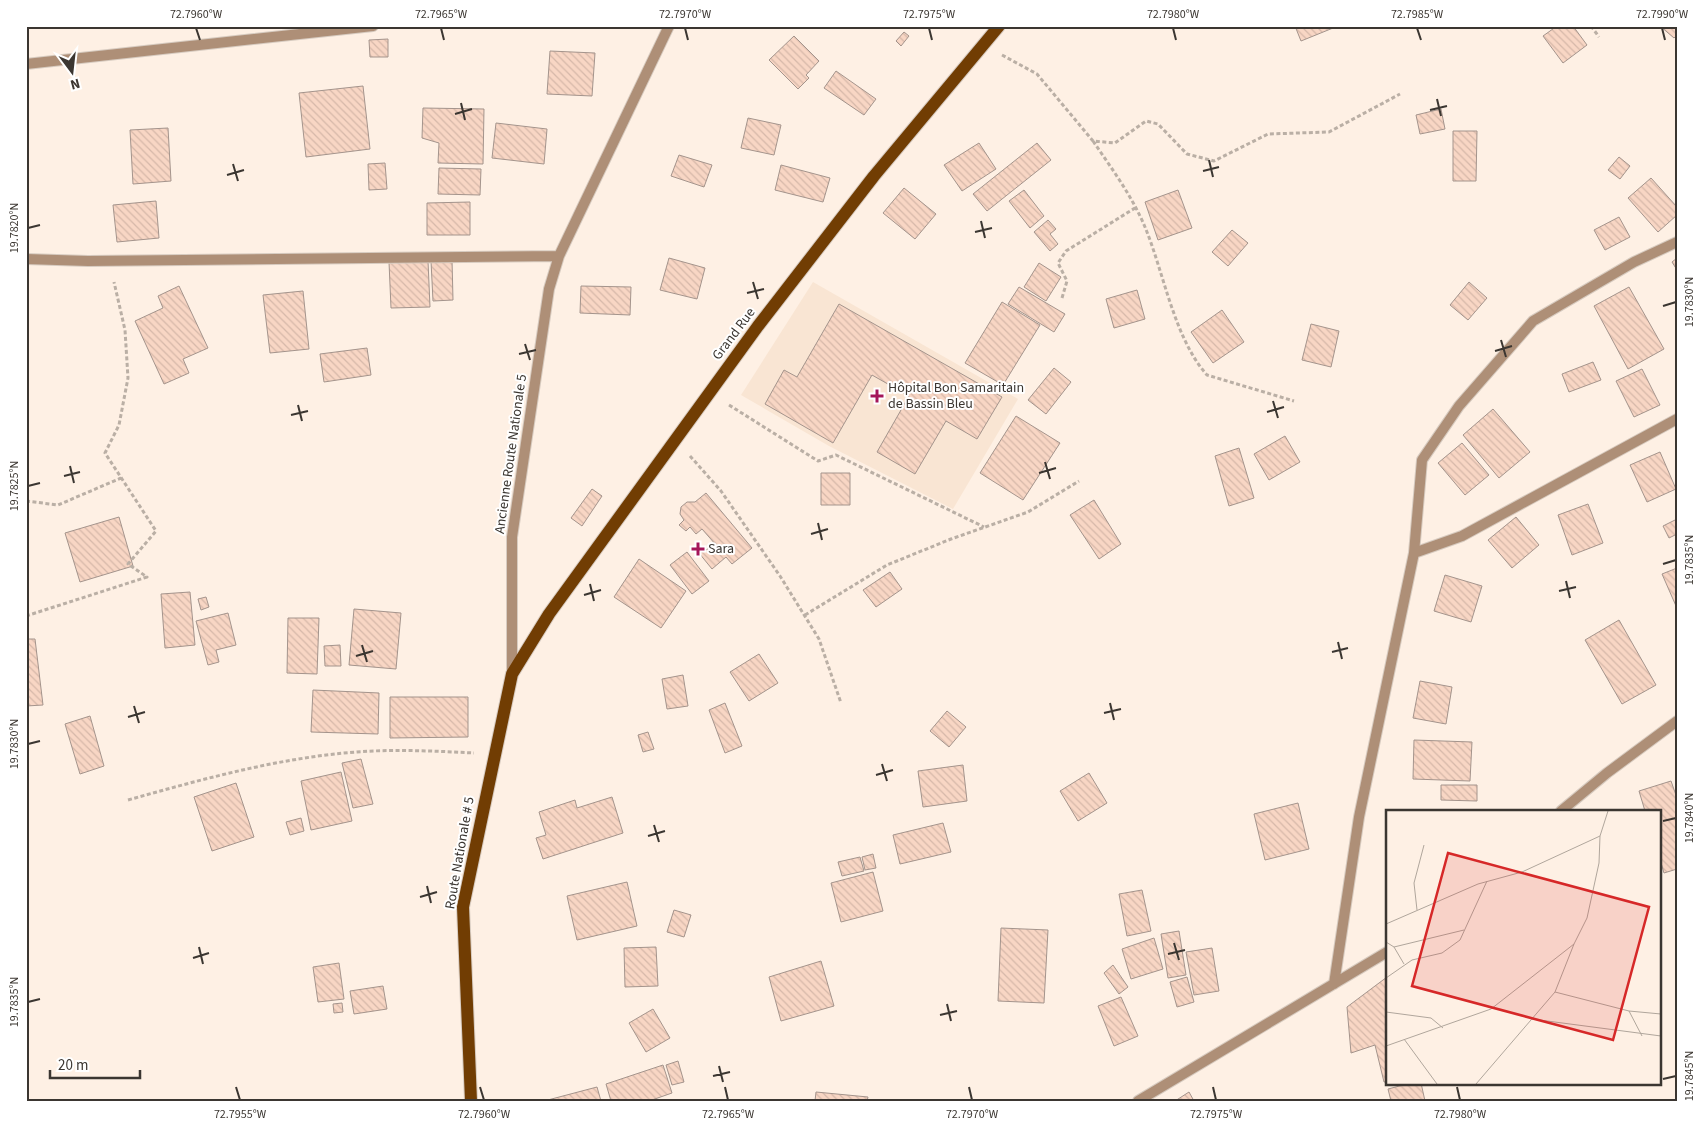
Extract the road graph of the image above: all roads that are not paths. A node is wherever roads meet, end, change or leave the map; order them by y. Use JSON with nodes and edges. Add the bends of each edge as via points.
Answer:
{"nodes":[{"id":1,"x":373,"y":26,"type":"edge"},
{"id":2,"x":669,"y":26,"type":"edge"},
{"id":3,"x":999,"y":26,"type":"edge"},
{"id":4,"x":26,"y":64,"type":"edge"},
{"id":5,"x":1677,"y":242,"type":"edge"},
{"id":6,"x":560,"y":256,"type":"junction"},
{"id":7,"x":26,"y":260,"type":"edge"},
{"id":8,"x":1677,"y":419,"type":"edge"},
{"id":9,"x":1414,"y":553,"type":"junction"},
{"id":10,"x":512,"y":674,"type":"junction"},
{"id":11,"x":1677,"y":721,"type":"edge"},
{"id":12,"x":1562,"y":810,"type":"edge"},
{"id":13,"x":1386,"y":953,"type":"edge"},
{"id":14,"x":1334,"y":984,"type":"junction"},
{"id":15,"x":471,"y":1101,"type":"edge"},
{"id":16,"x":1138,"y":1101,"type":"edge"}],
"edges":[{"from":1,"to":4,"type":"street"},
{"from":2,"to":6,"type":"street","name":"Ancienne Route Nationale 5"},
{"from":3,"to":10,"type":"main road","name":"Grand Rue","via":[[874,176],[709,392],[549,614]]},
{"from":5,"to":9,"type":"street","via":[[1634,262],[1533,321],[1484,375],[1422,460]]},
{"from":6,"to":7,"type":"street"},
{"from":6,"to":10,"type":"street","name":"Ancienne Route Nationale 5","via":[[549,289],[512,537]]},
{"from":8,"to":9,"type":"street","via":[[1462,536]]},
{"from":9,"to":14,"type":"street","via":[[1359,817]]},
{"from":10,"to":15,"type":"main road","name":"Route Nationale # 5","via":[[463,907]]},
{"from":11,"to":12,"type":"street"},
{"from":13,"to":14,"type":"street"},
{"from":14,"to":16,"type":"street"}]}
